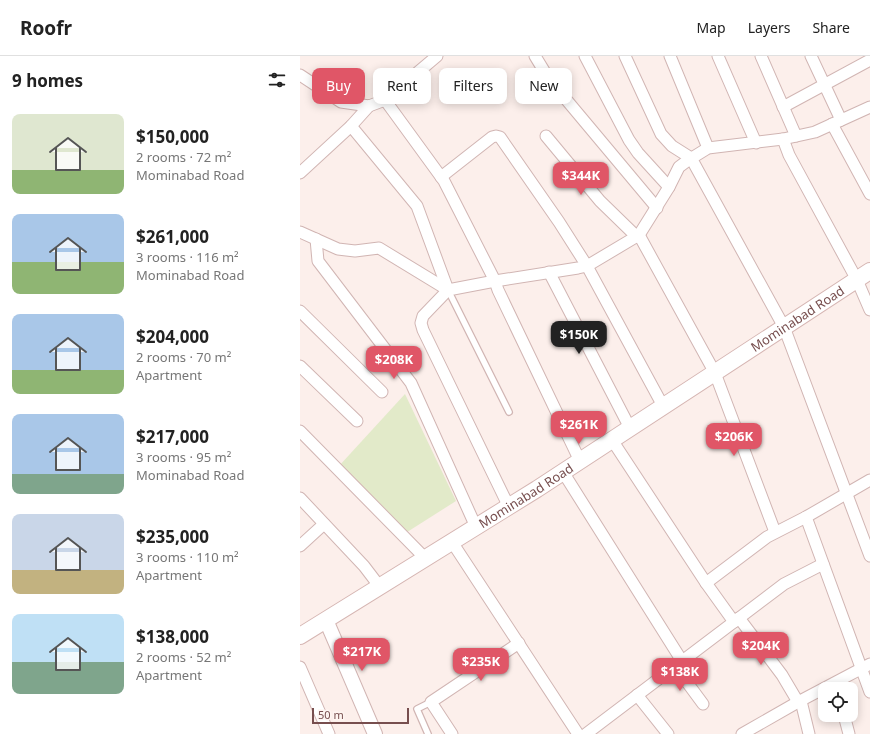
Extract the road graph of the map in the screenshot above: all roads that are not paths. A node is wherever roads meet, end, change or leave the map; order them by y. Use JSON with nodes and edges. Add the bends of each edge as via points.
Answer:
{"nodes":[{"id":1,"x":437,"y":56,"type":"edge"},
{"id":2,"x":535,"y":56,"type":"edge"},
{"id":3,"x":585,"y":56,"type":"edge"},
{"id":4,"x":625,"y":56,"type":"edge"},
{"id":5,"x":670,"y":56,"type":"edge"},
{"id":6,"x":718,"y":56,"type":"edge"},
{"id":7,"x":761,"y":56,"type":"edge"},
{"id":8,"x":811,"y":56,"type":"edge"},
{"id":9,"x":865,"y":60,"type":"edge"},
{"id":10,"x":423,"y":68,"type":"edge"},
{"id":11,"x":300,"y":75,"type":"edge"},
{"id":12,"x":824,"y":85,"type":"junction"},
{"id":13,"x":374,"y":104,"type":"edge"},
{"id":14,"x":388,"y":104,"type":"edge"},
{"id":15,"x":369,"y":106,"type":"junction"},
{"id":16,"x":783,"y":107,"type":"junction"},
{"id":17,"x":869,"y":110,"type":"edge"},
{"id":18,"x":836,"y":122,"type":"junction"},
{"id":19,"x":351,"y":126,"type":"junction"},
{"id":20,"x":546,"y":136,"type":"dead end"},
{"id":21,"x":796,"y":136,"type":"junction"},
{"id":22,"x":783,"y":139,"type":"junction"},
{"id":23,"x":756,"y":143,"type":"junction"},
{"id":24,"x":708,"y":148,"type":"junction"},
{"id":25,"x":691,"y":158,"type":"junction"},
{"id":26,"x":300,"y":173,"type":"edge"},
{"id":27,"x":441,"y":177,"type":"junction"},
{"id":28,"x":669,"y":187,"type":"junction"},
{"id":29,"x":870,"y":194,"type":"edge"},
{"id":30,"x":657,"y":208,"type":"junction"},
{"id":31,"x":300,"y":232,"type":"edge"},
{"id":32,"x":638,"y":236,"type":"junction"},
{"id":33,"x":316,"y":239,"type":"junction"},
{"id":34,"x":587,"y":266,"type":"junction"},
{"id":35,"x":549,"y":272,"type":"junction"},
{"id":36,"x":863,"y":276,"type":"edge"},
{"id":37,"x":495,"y":281,"type":"junction"},
{"id":38,"x":448,"y":290,"type":"junction"},
{"id":39,"x":870,"y":310,"type":"edge"},
{"id":40,"x":300,"y":311,"type":"edge"},
{"id":41,"x":784,"y":327,"type":"junction"},
{"id":42,"x":300,"y":366,"type":"edge"},
{"id":43,"x":715,"y":373,"type":"junction"},
{"id":44,"x":382,"y":392,"type":"dead end"},
{"id":45,"x":663,"y":406,"type":"junction"},
{"id":46,"x":509,"y":412,"type":"dead end"},
{"id":47,"x":356,"y":421,"type":"dead end"},
{"id":48,"x":630,"y":428,"type":"junction"},
{"id":49,"x":300,"y":431,"type":"edge"},
{"id":50,"x":612,"y":440,"type":"junction"},
{"id":51,"x":580,"y":461,"type":"junction"},
{"id":52,"x":563,"y":472,"type":"junction"},
{"id":53,"x":870,"y":480,"type":"edge"},
{"id":54,"x":846,"y":493,"type":"junction"},
{"id":55,"x":300,"y":498,"type":"edge"},
{"id":56,"x":509,"y":506,"type":"junction"},
{"id":57,"x":806,"y":517,"type":"junction"},
{"id":58,"x":324,"y":524,"type":"junction"},
{"id":59,"x":476,"y":527,"type":"junction"},
{"id":60,"x":775,"y":532,"type":"junction"},
{"id":61,"x":452,"y":542,"type":"junction"},
{"id":62,"x":300,"y":546,"type":"edge"},
{"id":63,"x":870,"y":556,"type":"edge"},
{"id":64,"x":425,"y":558,"type":"junction"},
{"id":65,"x":823,"y":564,"type":"junction"},
{"id":66,"x":706,"y":583,"type":"junction"},
{"id":67,"x":380,"y":587,"type":"junction"},
{"id":68,"x":326,"y":620,"type":"junction"},
{"id":69,"x":737,"y":620,"type":"junction"},
{"id":70,"x":300,"y":636,"type":"edge"},
{"id":71,"x":518,"y":643,"type":"junction"},
{"id":72,"x":679,"y":664,"type":"junction"},
{"id":73,"x":300,"y":666,"type":"edge"},
{"id":74,"x":866,"y":667,"type":"edge"},
{"id":75,"x":842,"y":682,"type":"edge"},
{"id":76,"x":870,"y":692,"type":"edge"},
{"id":77,"x":818,"y":694,"type":"edge"},
{"id":78,"x":636,"y":695,"type":"junction"},
{"id":79,"x":800,"y":701,"type":"junction"},
{"id":80,"x":431,"y":702,"type":"junction"},
{"id":81,"x":703,"y":704,"type":"dead end"},
{"id":82,"x":846,"y":722,"type":"edge"},
{"id":83,"x":759,"y":729,"type":"edge"},
{"id":84,"x":329,"y":734,"type":"edge"},
{"id":85,"x":374,"y":734,"type":"edge"},
{"id":86,"x":428,"y":734,"type":"edge"},
{"id":87,"x":452,"y":734,"type":"edge"},
{"id":88,"x":578,"y":734,"type":"edge"},
{"id":89,"x":586,"y":734,"type":"edge"},
{"id":90,"x":668,"y":734,"type":"edge"},
{"id":91,"x":742,"y":734,"type":"edge"},
{"id":92,"x":809,"y":734,"type":"edge"},
{"id":93,"x":849,"y":734,"type":"edge"}],
"edges":[{"from":1,"to":10,"type":"street"},
{"from":2,"to":30,"type":"street","via":[[549,79]]},
{"from":3,"to":28,"type":"street","via":[[629,140]]},
{"from":4,"to":25,"type":"street","via":[[661,134],[672,146]]},
{"from":5,"to":24,"type":"street"},
{"from":6,"to":23,"type":"street"},
{"from":7,"to":16,"type":"street"},
{"from":8,"to":12,"type":"street"},
{"from":9,"to":12,"type":"street"},
{"from":11,"to":15,"type":"street","via":[[341,102]]},
{"from":12,"to":16,"type":"street"},
{"from":12,"to":18,"type":"street"},
{"from":13,"to":15,"type":"street"},
{"from":14,"to":27,"type":"street"},
{"from":15,"to":19,"type":"street"},
{"from":16,"to":21,"type":"street"},
{"from":17,"to":18,"type":"street"},
{"from":18,"to":21,"type":"street","via":[[815,132]]},
{"from":18,"to":29,"type":"street"},
{"from":19,"to":26,"type":"street"},
{"from":19,"to":38,"type":"street","via":[[417,206]]},
{"from":20,"to":32,"type":"street","via":[[600,201]]},
{"from":21,"to":22,"type":"street"},
{"from":22,"to":23,"type":"street"},
{"from":22,"to":36,"type":"street","via":[[789,155]]},
{"from":23,"to":24,"type":"street"},
{"from":24,"to":25,"type":"street"},
{"from":25,"to":28,"type":"street","via":[[679,167]]},
{"from":25,"to":41,"type":"street"},
{"from":27,"to":34,"type":"street","via":[[492,137],[500,137]]},
{"from":27,"to":37,"type":"street"},
{"from":28,"to":30,"type":"street"},
{"from":30,"to":32,"type":"street"},
{"from":31,"to":33,"type":"street"},
{"from":32,"to":34,"type":"street"},
{"from":32,"to":43,"type":"street"},
{"from":33,"to":38,"type":"street","via":[[338,249],[355,251],[378,248]]},
{"from":33,"to":59,"type":"street","via":[[318,261],[411,383]]},
{"from":34,"to":35,"type":"street"},
{"from":34,"to":45,"type":"street"},
{"from":35,"to":37,"type":"street"},
{"from":35,"to":48,"type":"street"},
{"from":36,"to":39,"type":"street"},
{"from":36,"to":41,"type":"main road","name":"Mominabad Road"},
{"from":37,"to":38,"type":"street"},
{"from":37,"to":51,"type":"street"},
{"from":38,"to":46,"type":"lane"},
{"from":38,"to":56,"type":"street","via":[[422,316],[421,323]]},
{"from":40,"to":44,"type":"street"},
{"from":41,"to":43,"type":"main road","name":"Mominabad Road"},
{"from":41,"to":54,"type":"street"},
{"from":42,"to":47,"type":"street"},
{"from":43,"to":45,"type":"main road","name":"Mominabad Road"},
{"from":43,"to":60,"type":"street"},
{"from":45,"to":48,"type":"main road","name":"Mominabad Road"},
{"from":48,"to":50,"type":"main road","name":"Mominabad Road"},
{"from":49,"to":64,"type":"street"},
{"from":50,"to":51,"type":"main road","name":"Mominabad Road"},
{"from":50,"to":66,"type":"street"},
{"from":51,"to":52,"type":"main road","name":"Mominabad Road"},
{"from":52,"to":56,"type":"main road","name":"Mominabad Road"},
{"from":52,"to":72,"type":"street"},
{"from":53,"to":54,"type":"street"},
{"from":54,"to":57,"type":"street"},
{"from":54,"to":63,"type":"street"},
{"from":55,"to":58,"type":"street"},
{"from":56,"to":59,"type":"main road","name":"Mominabad Road"},
{"from":57,"to":60,"type":"street"},
{"from":57,"to":65,"type":"street"},
{"from":58,"to":62,"type":"street"},
{"from":58,"to":67,"type":"street"},
{"from":59,"to":61,"type":"main road","name":"Mominabad Road"},
{"from":60,"to":66,"type":"street"},
{"from":61,"to":64,"type":"main road","name":"Mominabad Road"},
{"from":61,"to":71,"type":"street"},
{"from":64,"to":67,"type":"main road","name":"Mominabad Road"},
{"from":65,"to":69,"type":"street","via":[[784,584]]},
{"from":65,"to":74,"type":"street"},
{"from":66,"to":69,"type":"street"},
{"from":67,"to":68,"type":"main road","name":"Mominabad Road"},
{"from":68,"to":70,"type":"main road","name":"Mominabad Road"},
{"from":68,"to":85,"type":"street"},
{"from":69,"to":72,"type":"street"},
{"from":69,"to":79,"type":"street"},
{"from":71,"to":80,"type":"street"},
{"from":71,"to":88,"type":"street"},
{"from":72,"to":78,"type":"street"},
{"from":72,"to":81,"type":"street"},
{"from":73,"to":84,"type":"street"},
{"from":74,"to":75,"type":"street"},
{"from":74,"to":76,"type":"street"},
{"from":77,"to":79,"type":"street"},
{"from":78,"to":89,"type":"street"},
{"from":78,"to":90,"type":"street"},
{"from":79,"to":83,"type":"street"},
{"from":79,"to":92,"type":"street"},
{"from":80,"to":86,"type":"lane","via":[[417,709]]},
{"from":80,"to":87,"type":"street"},
{"from":82,"to":93,"type":"street"},
{"from":83,"to":91,"type":"street"}]}
